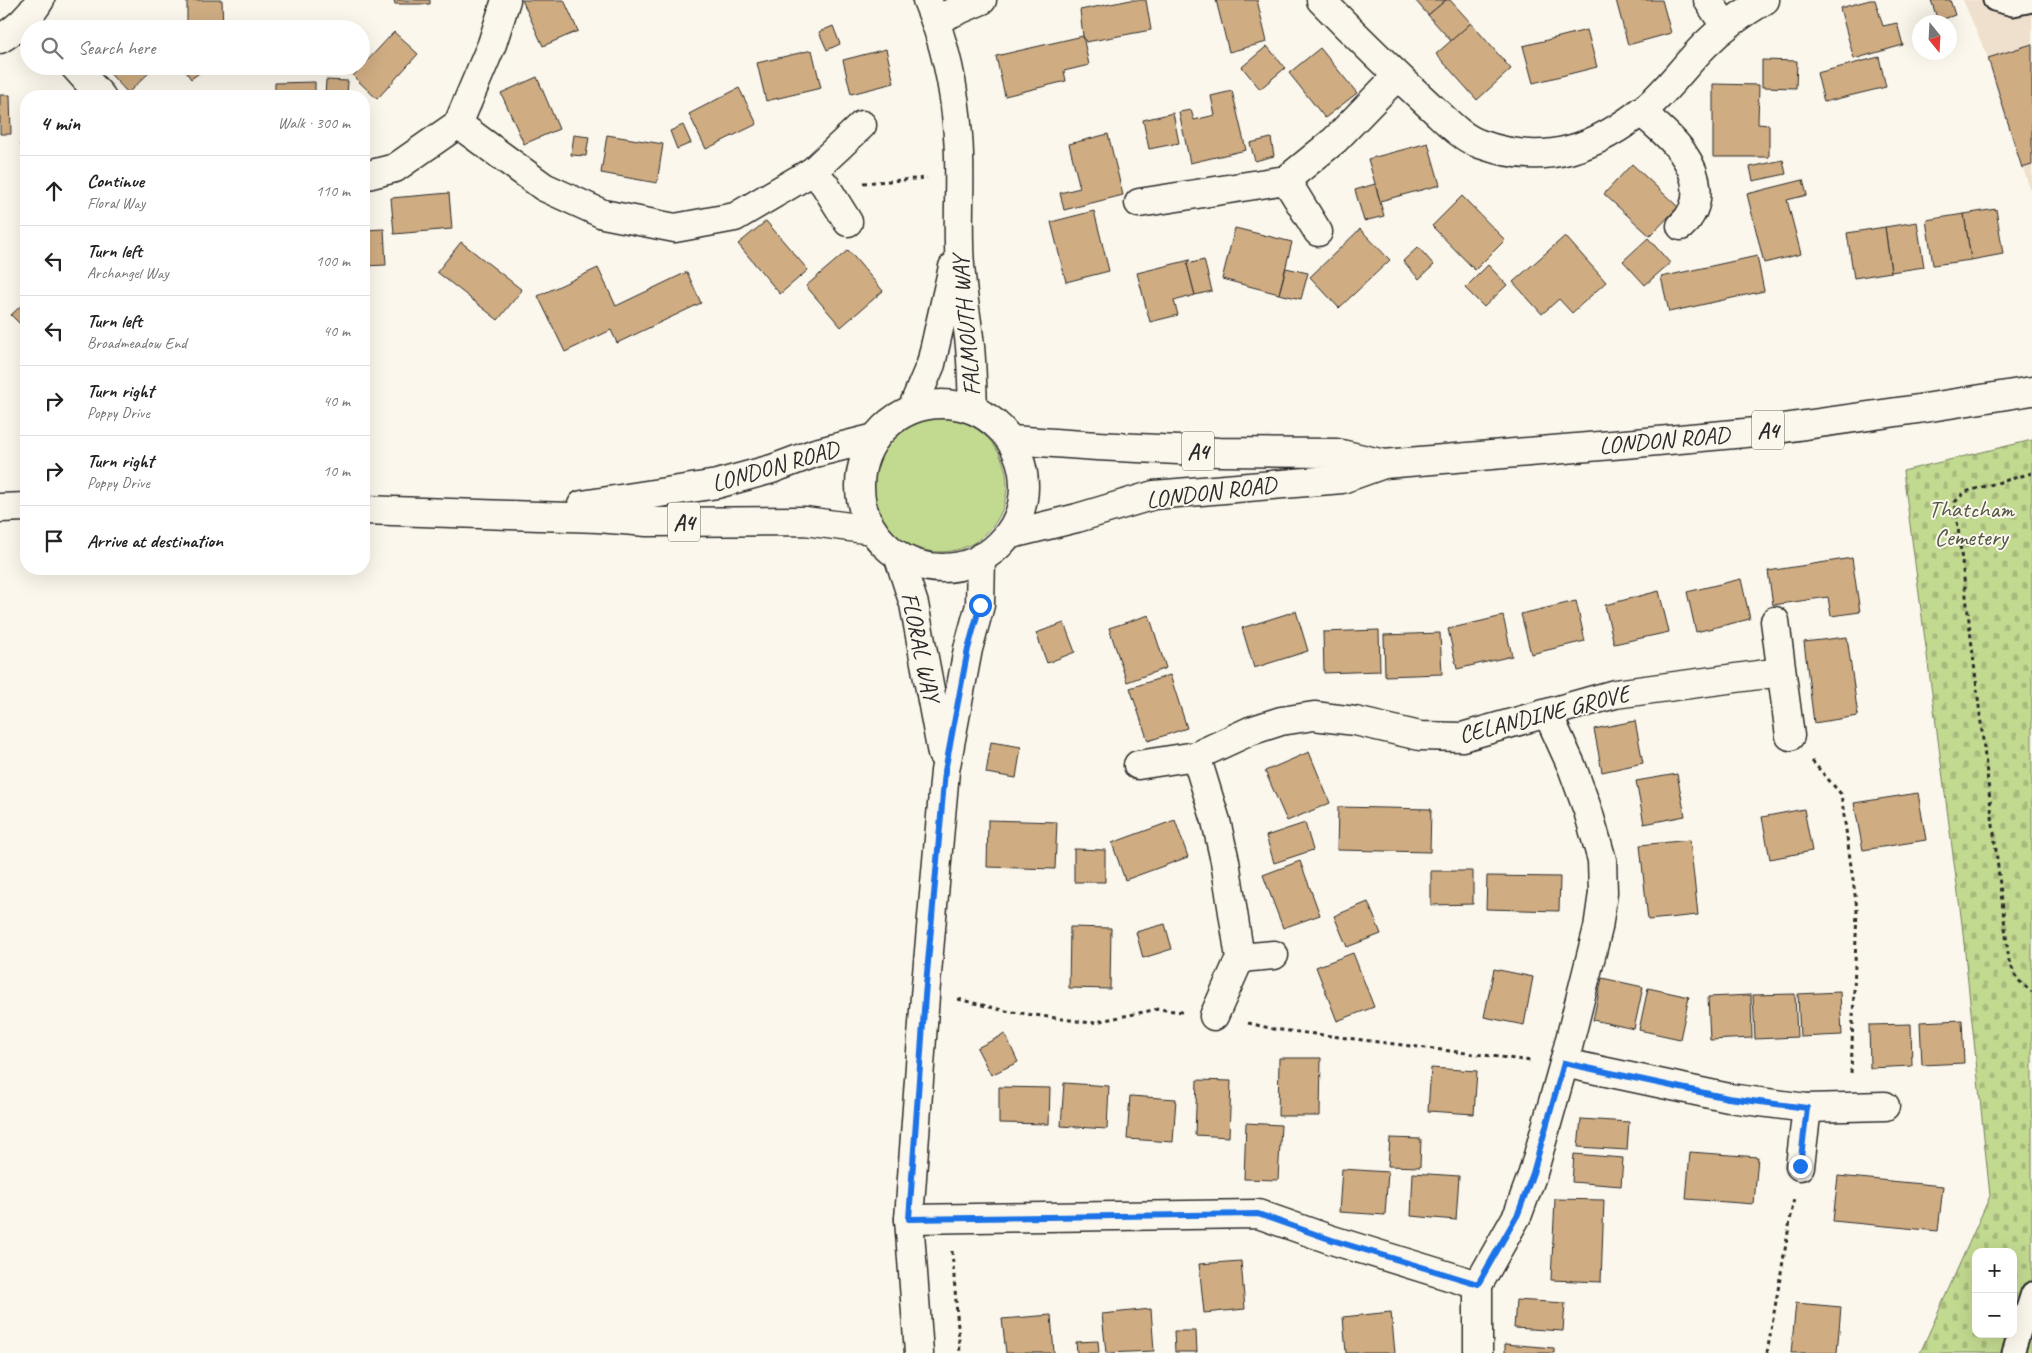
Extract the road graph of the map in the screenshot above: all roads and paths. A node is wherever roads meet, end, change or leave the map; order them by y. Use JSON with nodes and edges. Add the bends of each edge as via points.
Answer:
{"nodes":[{"id":1,"x":506,"y":0,"type":"edge"},
{"id":2,"x":982,"y":0,"type":"edge"},
{"id":3,"x":1321,"y":0,"type":"edge"},
{"id":4,"x":1708,"y":0,"type":"edge"},
{"id":5,"x":1765,"y":0,"type":"edge"},
{"id":6,"x":1994,"y":0,"type":"edge"},
{"id":7,"x":2032,"y":2,"type":"edge"},
{"id":8,"x":931,"y":10,"type":"edge"},
{"id":9,"x":20,"y":26,"type":"edge"},
{"id":10,"x":1726,"y":26,"type":"junction"},
{"id":11,"x":0,"y":39,"type":"edge"},
{"id":12,"x":82,"y":75,"type":"edge"},
{"id":13,"x":1397,"y":76,"type":"junction"},
{"id":14,"x":96,"y":90,"type":"edge"},
{"id":15,"x":1641,"y":111,"type":"junction"},
{"id":16,"x":458,"y":124,"type":"junction"},
{"id":17,"x":862,"y":125,"type":"dead end"},
{"id":18,"x":370,"y":174,"type":"edge"},
{"id":19,"x":959,"y":175,"type":"junction"},
{"id":20,"x":819,"y":178,"type":"junction"},
{"id":21,"x":1286,"y":180,"type":"junction"},
{"id":22,"x":1139,"y":203,"type":"dead end"},
{"id":23,"x":848,"y":222,"type":"dead end"},
{"id":24,"x":1681,"y":226,"type":"dead end"},
{"id":25,"x":1318,"y":232,"type":"dead end"},
{"id":26,"x":959,"y":243,"type":"junction"},
{"id":27,"x":2032,"y":391,"type":"edge"},
{"id":28,"x":912,"y":409,"type":"junction"},
{"id":29,"x":973,"y":409,"type":"junction"},
{"id":30,"x":875,"y":438,"type":"junction"},
{"id":31,"x":1011,"y":440,"type":"junction"},
{"id":32,"x":1384,"y":464,"type":"junction"},
{"id":33,"x":2032,"y":473,"type":"edge"},
{"id":34,"x":0,"y":508,"type":"edge"},
{"id":35,"x":20,"y":508,"type":"edge"},
{"id":36,"x":370,"y":510,"type":"edge"},
{"id":37,"x":496,"y":515,"type":"junction"},
{"id":38,"x":872,"y":530,"type":"junction"},
{"id":39,"x":1008,"y":535,"type":"junction"},
{"id":40,"x":898,"y":555,"type":"junction"},
{"id":41,"x":981,"y":557,"type":"junction"},
{"id":42,"x":1775,"y":621,"type":"dead end"},
{"id":43,"x":1781,"y":672,"type":"junction"},
{"id":44,"x":1548,"y":714,"type":"junction"},
{"id":45,"x":1790,"y":736,"type":"joint"},
{"id":46,"x":1196,"y":756,"type":"junction"},
{"id":47,"x":1138,"y":765,"type":"dead end"},
{"id":48,"x":945,"y":771,"type":"junction"},
{"id":49,"x":1274,"y":954,"type":"dead end"},
{"id":50,"x":1240,"y":958,"type":"junction"},
{"id":51,"x":2032,"y":992,"type":"edge"},
{"id":52,"x":1214,"y":1016,"type":"dead end"},
{"id":53,"x":1564,"y":1063,"type":"junction"},
{"id":54,"x":1886,"y":1106,"type":"dead end"},
{"id":55,"x":1850,"y":1107,"type":"junction"},
{"id":56,"x":1807,"y":1108,"type":"junction"},
{"id":57,"x":1800,"y":1166,"type":"joint"},
{"id":58,"x":909,"y":1219,"type":"junction"},
{"id":59,"x":950,"y":1219,"type":"junction"},
{"id":60,"x":1478,"y":1284,"type":"junction"},
{"id":61,"x":2032,"y":1293,"type":"edge"},
{"id":62,"x":919,"y":1353,"type":"edge"},
{"id":63,"x":960,"y":1353,"type":"edge"},
{"id":64,"x":1478,"y":1353,"type":"edge"},
{"id":65,"x":1767,"y":1353,"type":"edge"},
{"id":66,"x":2013,"y":1353,"type":"edge"}],
"edges":[{"from":1,"to":16,"type":"street","via":[[492,44]]},
{"from":2,"to":8,"type":"street"},
{"from":3,"to":13,"type":"street"},
{"from":4,"to":10,"type":"street"},
{"from":5,"to":10,"type":"street"},
{"from":6,"to":7,"type":"lane","via":[[2014,5]]},
{"from":8,"to":19,"type":"street","name":"FALMOUTH WAY","via":[[955,100]]},
{"from":9,"to":11,"type":"street"},
{"from":10,"to":15,"type":"street"},
{"from":12,"to":14,"type":"street"},
{"from":13,"to":15,"type":"street","via":[[1463,135],[1479,144],[1522,153],[1562,153],[1582,147],[1603,138]]},
{"from":13,"to":21,"type":"street","via":[[1335,140]]},
{"from":15,"to":24,"type":"street","via":[[1682,151],[1692,169],[1696,183],[1694,207],[1690,218]]},
{"from":16,"to":18,"type":"street","via":[[394,168]]},
{"from":16,"to":20,"type":"street","via":[[544,187],[602,214],[675,228],[734,217]]},
{"from":17,"to":20,"type":"street"},
{"from":19,"to":20,"type":"path"},
{"from":19,"to":26,"type":"street","name":"FALMOUTH WAY"},
{"from":20,"to":23,"type":"street"},
{"from":21,"to":22,"type":"street"},
{"from":21,"to":25,"type":"street"},
{"from":26,"to":28,"type":"street","name":"FALMOUTH WAY","via":[[931,364]]},
{"from":26,"to":29,"type":"street","name":"FALMOUTH WAY"},
{"from":27,"to":32,"type":"street","name":"LONDON ROAD","number":"A4","via":[[1756,432]]},
{"from":28,"to":29,"type":"street","number":"A4","via":[[950,403]]},
{"from":28,"to":30,"type":"street","number":"A4","via":[[899,414]]},
{"from":29,"to":31,"type":"street","number":"A4","via":[[994,422]]},
{"from":30,"to":37,"type":"street","name":"LONDON ROAD","number":"A4","via":[[814,453],[718,484],[609,502]]},
{"from":30,"to":38,"type":"street","number":"A4","via":[[866,453],[859,479],[861,505]]},
{"from":31,"to":32,"type":"street","name":"LONDON ROAD","number":"A4","via":[[1218,452],[1337,453]]},
{"from":31,"to":39,"type":"street","number":"A4","via":[[1021,462],[1025,486],[1020,512]]},
{"from":32,"to":39,"type":"street","name":"LONDON ROAD","number":"A4","via":[[1342,479],[1154,495]]},
{"from":33,"to":51,"type":"path","via":[[1965,492],[1955,502],[2009,961],[2017,979]]},
{"from":34,"to":35,"type":"street"},
{"from":36,"to":37,"type":"street","name":"LONDON ROAD","number":"A4"},
{"from":37,"to":38,"type":"street","name":"LONDON ROAD","number":"A4","via":[[647,522],[805,521]]},
{"from":38,"to":40,"type":"street","number":"A4"},
{"from":39,"to":41,"type":"street","number":"A4"},
{"from":40,"to":41,"type":"street","number":"A4","via":[[913,563],[940,568],[966,565]]},
{"from":40,"to":48,"type":"street","name":"FLORAL WAY","via":[[914,604]]},
{"from":41,"to":48,"type":"street","name":"FLORAL WAY","via":[[980,605],[968,649]]},
{"from":42,"to":43,"type":"street"},
{"from":43,"to":44,"type":"street","name":"CELANDINE GROVE","via":[[1615,694]]},
{"from":43,"to":45,"type":"street"},
{"from":44,"to":46,"type":"street","name":"CELANDINE GROVE","via":[[1462,737],[1420,736],[1355,721],[1314,716],[1250,731]]},
{"from":44,"to":53,"type":"street","via":[[1588,810],[1602,860],[1603,893],[1598,928]]},
{"from":45,"to":55,"type":"path","via":[[1841,794],[1857,909]]},
{"from":46,"to":47,"type":"street","name":"CELANDINE GROVE"},
{"from":46,"to":50,"type":"street","via":[[1218,829]]},
{"from":48,"to":58,"type":"street","name":"FLORAL WAY"},
{"from":49,"to":50,"type":"street"},
{"from":50,"to":52,"type":"street"},
{"from":53,"to":56,"type":"street","via":[[1728,1098]]},
{"from":53,"to":60,"type":"street","via":[[1518,1214]]},
{"from":54,"to":55,"type":"street"},
{"from":55,"to":56,"type":"street"},
{"from":56,"to":57,"type":"street"},
{"from":57,"to":65,"type":"path"},
{"from":58,"to":59,"type":"street"},
{"from":58,"to":62,"type":"street","name":"FLORAL WAY"},
{"from":59,"to":60,"type":"street","via":[[1258,1214]]},
{"from":59,"to":63,"type":"path"},
{"from":60,"to":64,"type":"street"},
{"from":61,"to":66,"type":"lane"}]}
